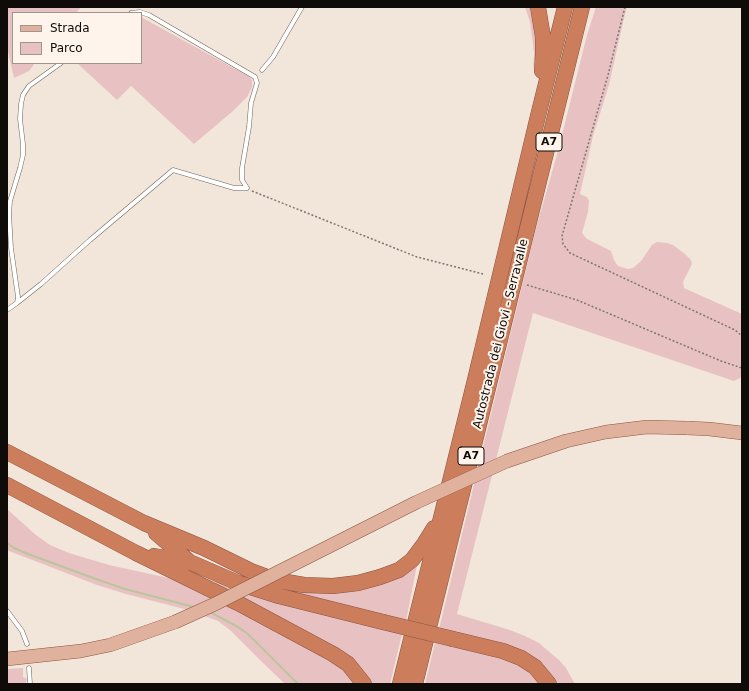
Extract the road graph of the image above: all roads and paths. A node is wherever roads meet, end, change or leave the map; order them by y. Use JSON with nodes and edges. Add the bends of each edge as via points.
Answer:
{"nodes":[{"id":1,"x":302,"y":7,"type":"edge"},
{"id":2,"x":538,"y":7,"type":"edge"},
{"id":3,"x":556,"y":7,"type":"edge"},
{"id":4,"x":565,"y":7,"type":"edge"},
{"id":5,"x":582,"y":7,"type":"edge"},
{"id":6,"x":593,"y":7,"type":"edge"},
{"id":7,"x":625,"y":7,"type":"edge"},
{"id":8,"x":142,"y":13,"type":"edge"},
{"id":9,"x":570,"y":56,"type":"junction"},
{"id":10,"x":60,"y":64,"type":"edge"},
{"id":11,"x":262,"y":70,"type":"dead end"},
{"id":12,"x":541,"y":76,"type":"junction"},
{"id":13,"x":537,"y":120,"type":"junction"},
{"id":14,"x":247,"y":188,"type":"junction"},
{"id":15,"x":483,"y":274,"type":"dead end"},
{"id":16,"x":527,"y":285,"type":"dead end"},
{"id":17,"x":17,"y":303,"type":"junction"},
{"id":18,"x":7,"y":310,"type":"edge"},
{"id":19,"x":742,"y":336,"type":"edge"},
{"id":20,"x":742,"y":368,"type":"edge"},
{"id":21,"x":742,"y":433,"type":"edge"},
{"id":22,"x":7,"y":452,"type":"edge"},
{"id":23,"x":7,"y":485,"type":"edge"},
{"id":24,"x":443,"y":509,"type":"junction"},
{"id":25,"x":144,"y":523,"type":"junction"},
{"id":26,"x":136,"y":553,"type":"junction"},
{"id":27,"x":192,"y":563,"type":"junction"},
{"id":28,"x":435,"y":604,"type":"junction"},
{"id":29,"x":7,"y":611,"type":"edge"},
{"id":30,"x":27,"y":644,"type":"dead end"},
{"id":31,"x":44,"y":656,"type":"junction"},
{"id":32,"x":7,"y":659,"type":"edge"},
{"id":33,"x":7,"y":664,"type":"edge"},
{"id":34,"x":29,"y":668,"type":"dead end"},
{"id":35,"x":30,"y":684,"type":"edge"},
{"id":36,"x":364,"y":684,"type":"edge"},
{"id":37,"x":400,"y":684,"type":"edge"},
{"id":38,"x":415,"y":684,"type":"edge"},
{"id":39,"x":422,"y":684,"type":"edge"},
{"id":40,"x":549,"y":684,"type":"edge"}],
"edges":[{"from":1,"to":11,"type":"lane","via":[[273,57]]},
{"from":2,"to":12,"type":"highway","via":[[543,37]]},
{"from":3,"to":12,"type":"highway"},
{"from":4,"to":13,"type":"highway","name":"Autostrada dei Giovi - Serravalle","number":"A7"},
{"from":5,"to":9,"type":"highway","name":"Autostrada dei Giovi - Serravalle","number":"A7"},
{"from":6,"to":9,"type":"highway"},
{"from":7,"to":19,"type":"path","via":[[562,236],[563,244],[570,253]]},
{"from":8,"to":14,"type":"lane","via":[[255,77],[257,83],[251,103],[242,168],[242,180]]},
{"from":9,"to":28,"type":"highway","name":"Autostrada dei Giovi - Serravalle","number":"A7"},
{"from":10,"to":17,"type":"lane","via":[[29,86],[20,104],[23,155],[10,201],[9,214]]},
{"from":12,"to":13,"type":"highway"},
{"from":13,"to":24,"type":"highway","name":"Autostrada dei Giovi - Serravalle","number":"A7"},
{"from":14,"to":15,"type":"path","via":[[417,257]]},
{"from":14,"to":17,"type":"lane","via":[[229,187],[173,170]]},
{"from":16,"to":20,"type":"path","via":[[577,300]]},
{"from":17,"to":18,"type":"lane"},
{"from":21,"to":31,"type":"main road","bridge":true,"via":[[647,427],[606,432],[536,450],[417,502],[175,622],[110,644]]},
{"from":22,"to":25,"type":"highway"},
{"from":23,"to":26,"type":"highway"},
{"from":24,"to":25,"type":"highway","via":[[424,544],[412,560],[399,570],[358,583],[333,586],[304,586],[275,580]]},
{"from":24,"to":37,"type":"highway","name":"Autostrada dei Giovi - Serravalle","number":"A7"},
{"from":25,"to":27,"type":"highway"},
{"from":26,"to":27,"type":"highway"},
{"from":26,"to":36,"type":"highway","via":[[333,654],[348,664]]},
{"from":27,"to":40,"type":"highway","bridge":true,"via":[[238,583],[279,596],[503,651],[535,667]]},
{"from":28,"to":38,"type":"highway","name":"Autostrada dei Giovi - Serravalle","number":"A7"},
{"from":28,"to":39,"type":"highway"},
{"from":29,"to":30,"type":"lane"},
{"from":31,"to":32,"type":"main road"},
{"from":31,"to":33,"type":"main road"},
{"from":34,"to":35,"type":"lane"}]}
